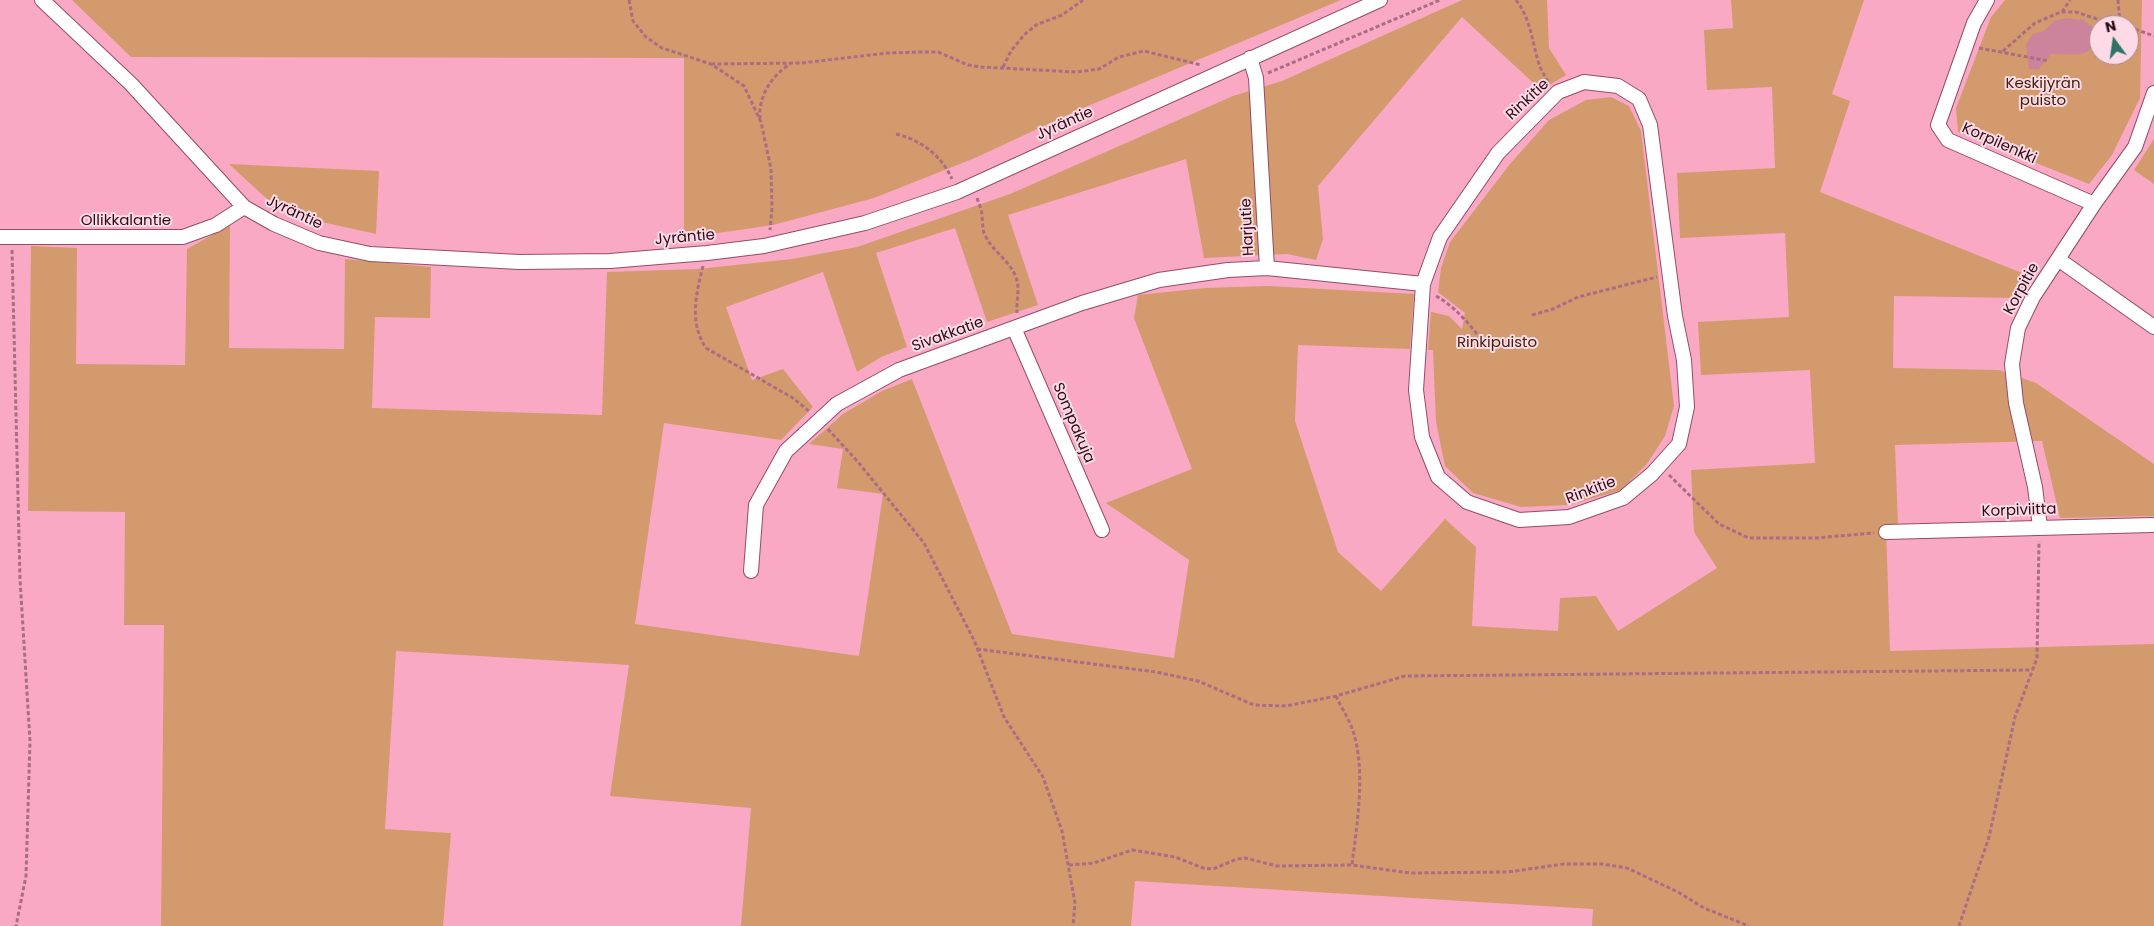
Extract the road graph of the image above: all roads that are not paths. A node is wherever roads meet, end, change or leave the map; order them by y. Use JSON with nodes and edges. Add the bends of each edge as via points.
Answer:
{"nodes":[{"id":1,"x":42,"y":0,"type":"edge"},
{"id":2,"x":1380,"y":0,"type":"edge"},
{"id":3,"x":1987,"y":0,"type":"edge"},
{"id":4,"x":1250,"y":58,"type":"junction"},
{"id":5,"x":2154,"y":93,"type":"edge"},
{"id":6,"x":2094,"y":204,"type":"junction"},
{"id":7,"x":244,"y":206,"type":"junction"},
{"id":8,"x":6,"y":237,"type":"edge"},
{"id":9,"x":2058,"y":259,"type":"junction"},
{"id":10,"x":1267,"y":268,"type":"junction"},
{"id":11,"x":1423,"y":286,"type":"junction"},
{"id":12,"x":1018,"y":327,"type":"junction"},
{"id":13,"x":2154,"y":327,"type":"edge"},
{"id":14,"x":2152,"y":525,"type":"dead end"},
{"id":15,"x":2040,"y":527,"type":"junction"},
{"id":16,"x":1102,"y":530,"type":"dead end"},
{"id":17,"x":1886,"y":532,"type":"road end"},
{"id":18,"x":751,"y":571,"type":"dead end"}],
"edges":[{"from":1,"to":7,"type":"street","name":"Jyräntie","via":[[131,84]]},
{"from":2,"to":4,"type":"street","name":"Jyräntie"},
{"from":3,"to":6,"type":"street","name":"Korpilenkki","via":[[1974,23],[1938,125],[1948,140]]},
{"from":4,"to":7,"type":"street","name":"Jyräntie","via":[[957,192],[865,223],[764,246],[610,261],[518,262],[370,254],[319,243],[274,224]]},
{"from":4,"to":10,"type":"street","name":"Harjutie","via":[[1256,78]]},
{"from":5,"to":6,"type":"street","name":"Korpitie","via":[[2135,148]]},
{"from":6,"to":9,"type":"street","name":"Korpitie"},
{"from":7,"to":8,"type":"street","name":"Ollikkalantie","via":[[216,225],[183,237]]},
{"from":9,"to":13,"type":"street"},
{"from":9,"to":15,"type":"street","name":"Korpitie","via":[[2033,297],[2018,328],[2012,364],[2016,403],[2035,487]]},
{"from":10,"to":11,"type":"street","name":"Harjutie"},
{"from":10,"to":12,"type":"street","name":"Sivakkatie","via":[[1159,280]]},
{"from":11,"to":11,"type":"street","name":"Rinkitie","via":[[1440,237],[1498,153],[1558,92],[1584,82],[1618,86],[1639,99],[1650,125],[1675,316],[1684,360],[1687,407],[1679,444],[1652,474],[1623,498],[1569,517],[1519,520],[1467,502],[1438,477],[1422,437],[1416,390]]},
{"from":12,"to":16,"type":"street","name":"Sompakuja"},
{"from":12,"to":18,"type":"street","name":"Sivakkatie","via":[[899,370],[837,404],[786,451],[756,505]]},
{"from":14,"to":15,"type":"street","name":"Korpiviitta"},
{"from":15,"to":17,"type":"street","name":"Korpiviitta"}]}
